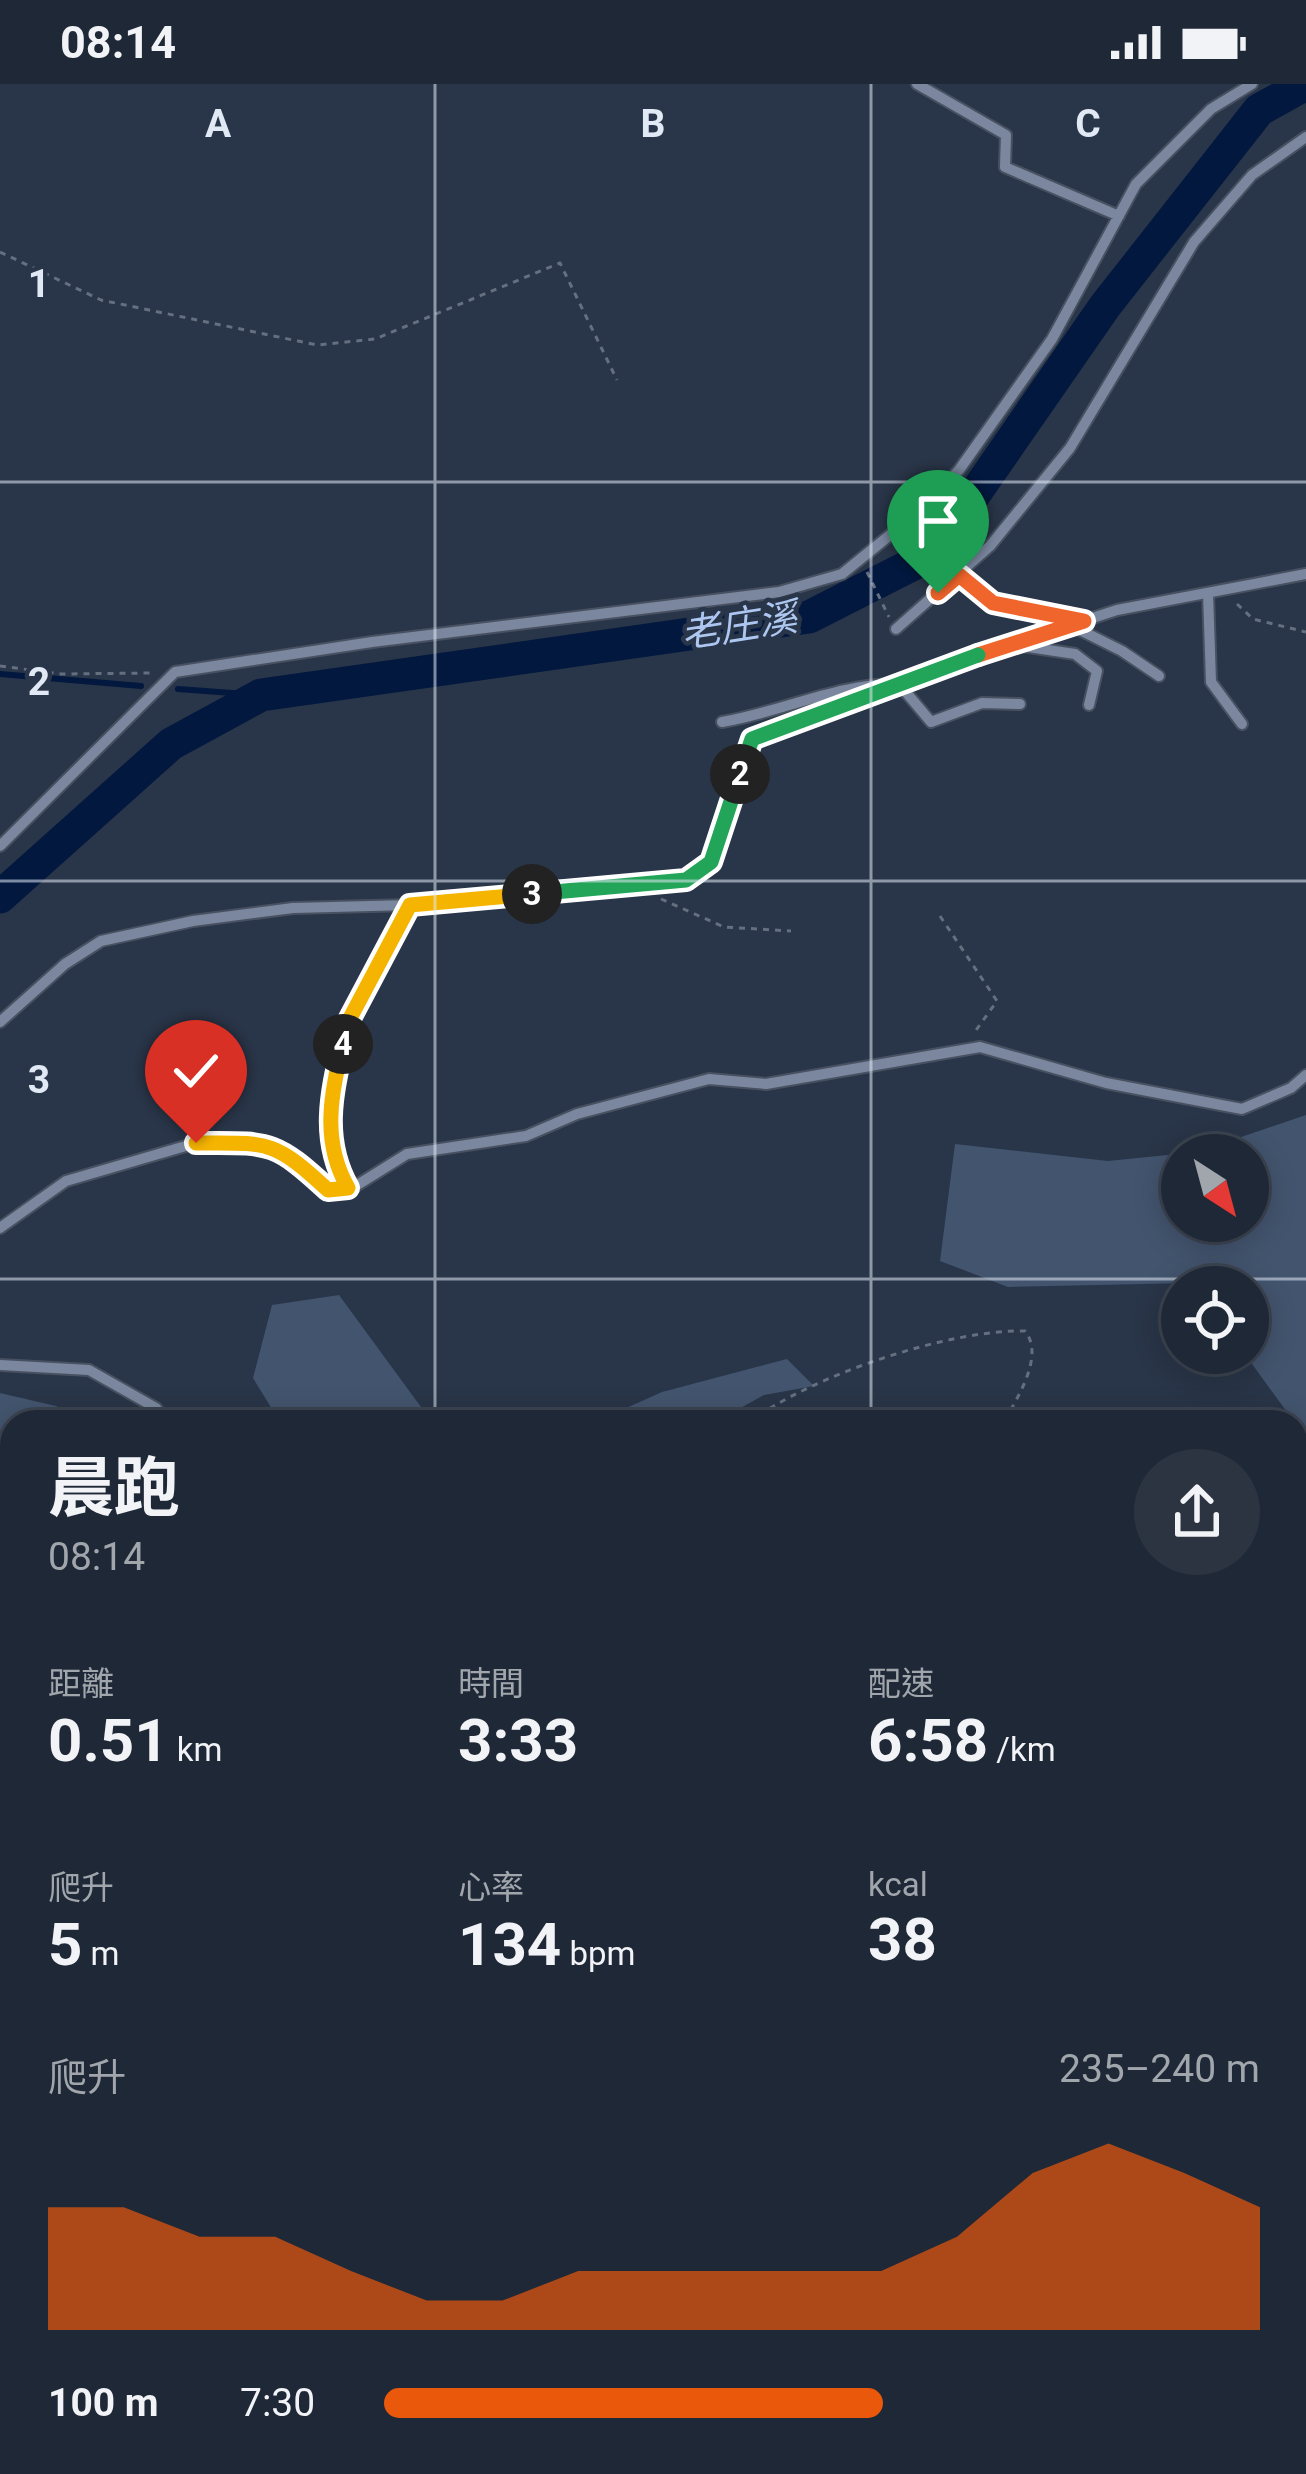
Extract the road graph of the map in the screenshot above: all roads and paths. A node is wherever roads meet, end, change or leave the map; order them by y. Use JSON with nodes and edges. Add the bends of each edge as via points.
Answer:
{"nodes":[{"id":1,"x":916,"y":84,"type":"edge"},
{"id":2,"x":1252,"y":84,"type":"edge"},
{"id":3,"x":1306,"y":137,"type":"edge"},
{"id":4,"x":1119,"y":216,"type":"junction"},
{"id":5,"x":0,"y":252,"type":"edge"},
{"id":6,"x":617,"y":380,"type":"dead end"},
{"id":7,"x":860,"y":559,"type":"junction"},
{"id":8,"x":1306,"y":574,"type":"edge"},
{"id":9,"x":959,"y":575,"type":"junction"},
{"id":10,"x":1222,"y":590,"type":"junction"},
{"id":11,"x":1208,"y":593,"type":"junction"},
{"id":12,"x":1084,"y":621,"type":"junction"},
{"id":13,"x":1070,"y":625,"type":"junction"},
{"id":14,"x":896,"y":629,"type":"joint"},
{"id":15,"x":1306,"y":632,"type":"edge"},
{"id":16,"x":1011,"y":644,"type":"junction"},
{"id":17,"x":0,"y":666,"type":"edge"},
{"id":18,"x":176,"y":672,"type":"junction"},
{"id":19,"x":1159,"y":676,"type":"dead end"},
{"id":20,"x":899,"y":684,"type":"junction"},
{"id":21,"x":1020,"y":704,"type":"dead end"},
{"id":22,"x":1089,"y":705,"type":"dead end"},
{"id":23,"x":722,"y":722,"type":"dead end"},
{"id":24,"x":1242,"y":724,"type":"dead end"},
{"id":25,"x":0,"y":846,"type":"edge"},
{"id":26,"x":632,"y":885,"type":"junction"},
{"id":27,"x":410,"y":905,"type":"junction"},
{"id":28,"x":940,"y":916,"type":"dead end"},
{"id":29,"x":791,"y":931,"type":"dead end"},
{"id":30,"x":0,"y":1022,"type":"edge"},
{"id":31,"x":969,"y":1050,"type":"junction"},
{"id":32,"x":1306,"y":1075,"type":"edge"},
{"id":33,"x":348,"y":1188,"type":"junction"},
{"id":34,"x":0,"y":1228,"type":"edge"},
{"id":35,"x":0,"y":1365,"type":"edge"},
{"id":36,"x":157,"y":1410,"type":"edge"},
{"id":37,"x":766,"y":1410,"type":"edge"},
{"id":38,"x":1010,"y":1410,"type":"edge"}],
"edges":[{"from":1,"to":4,"type":"lane","via":[[1006,135],[1004,167]]},
{"from":2,"to":4,"type":"lane","via":[[1211,109],[1136,184]]},
{"from":3,"to":9,"type":"lane","via":[[1252,175],[1194,242],[1070,448]]},
{"from":4,"to":7,"type":"lane","via":[[1052,339],[959,470]]},
{"from":5,"to":6,"type":"path","via":[[101,301],[317,345],[375,339],[560,263]]},
{"from":7,"to":14,"type":"path"},
{"from":7,"to":18,"type":"lane","via":[[842,574],[779,592]]},
{"from":8,"to":10,"type":"lane"},
{"from":9,"to":12,"type":"path","via":[[993,603]]},
{"from":9,"to":14,"type":"lane"},
{"from":10,"to":11,"type":"lane"},
{"from":10,"to":15,"type":"path","via":[[1253,619]]},
{"from":11,"to":12,"type":"lane"},
{"from":11,"to":24,"type":"lane","via":[[1211,682]]},
{"from":12,"to":13,"type":"lane"},
{"from":13,"to":16,"type":"lane"},
{"from":13,"to":19,"type":"lane"},
{"from":16,"to":20,"type":"lane"},
{"from":16,"to":22,"type":"lane","via":[[1075,654],[1097,671]]},
{"from":17,"to":18,"type":"path"},
{"from":18,"to":25,"type":"lane"},
{"from":20,"to":21,"type":"lane","via":[[931,722],[982,703]]},
{"from":20,"to":23,"type":"lane","via":[[863,683]]},
{"from":20,"to":26,"type":"lane","via":[[752,739],[711,862],[686,880]]},
{"from":26,"to":27,"type":"lane"},
{"from":26,"to":29,"type":"path","via":[[724,927]]},
{"from":27,"to":30,"type":"lane","via":[[292,908],[101,941]]},
{"from":27,"to":33,"type":"lane","via":[[348,1022],[330,1098],[334,1162]]},
{"from":28,"to":31,"type":"path","via":[[997,1001]]},
{"from":31,"to":32,"type":"lane","via":[[1242,1109]]},
{"from":31,"to":33,"type":"lane","via":[[766,1084],[709,1078],[526,1136],[407,1154]]},
{"from":33,"to":34,"type":"lane","via":[[328,1190],[264,1143],[196,1143],[66,1180]]},
{"from":35,"to":36,"type":"lane","via":[[89,1370]]},
{"from":37,"to":38,"type":"path","via":[[859,1366],[995,1330],[1025,1331],[1032,1357]]}]}
